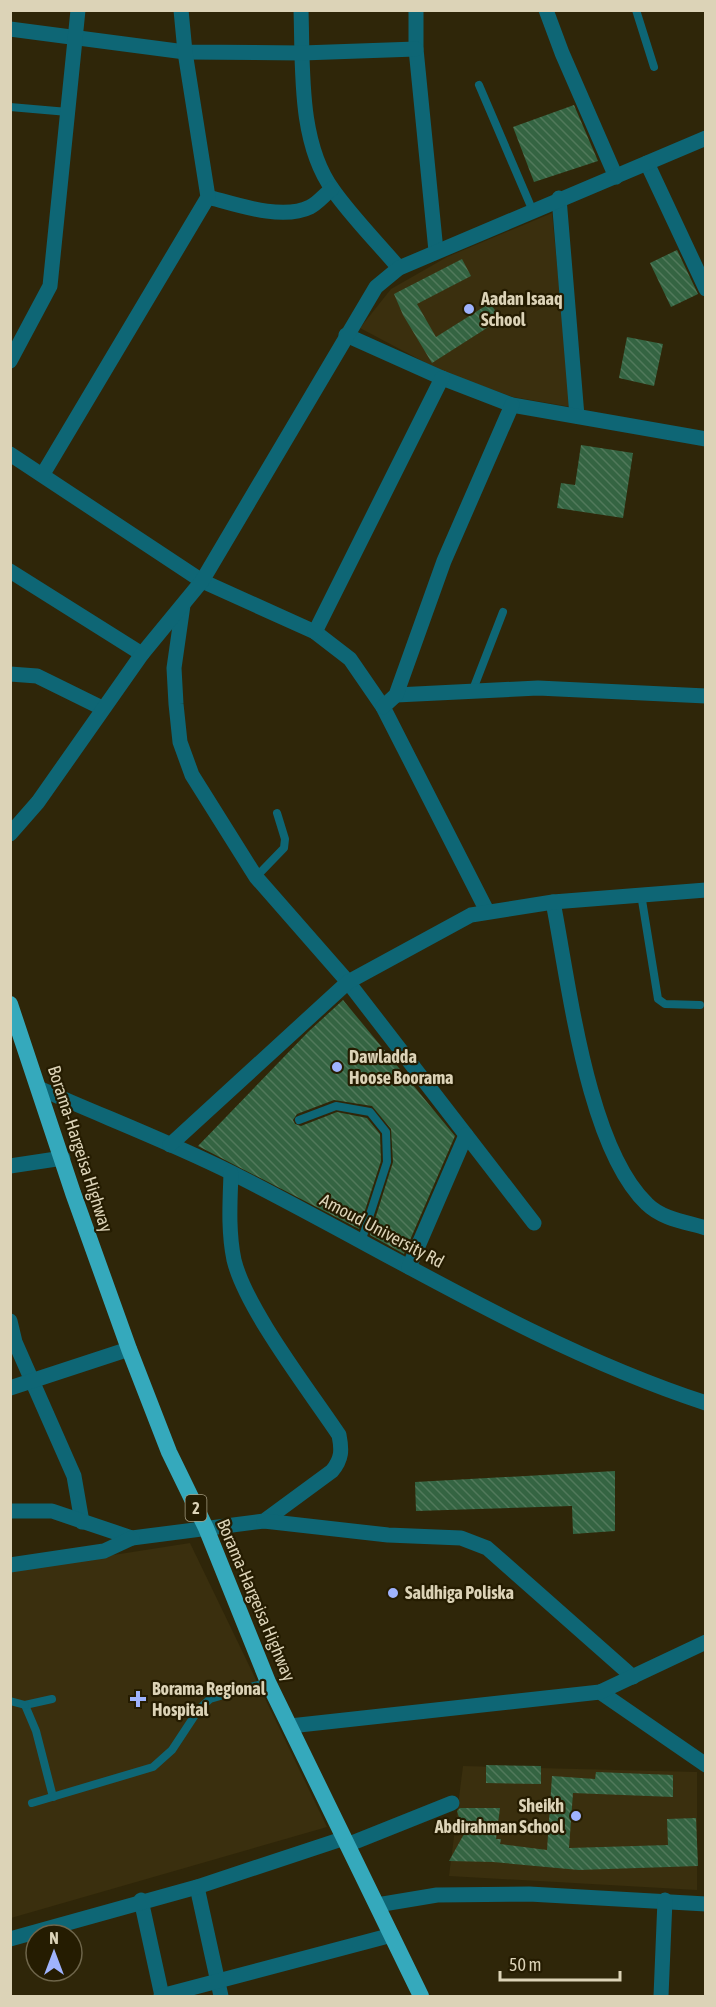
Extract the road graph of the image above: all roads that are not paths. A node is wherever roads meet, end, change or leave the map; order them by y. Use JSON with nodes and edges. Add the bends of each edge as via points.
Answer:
{"nodes":[{"id":1,"x":78,"y":10,"type":"edge"},
{"id":2,"x":181,"y":10,"type":"edge"},
{"id":3,"x":301,"y":10,"type":"edge"},
{"id":4,"x":416,"y":10,"type":"edge"},
{"id":5,"x":546,"y":10,"type":"edge"},
{"id":6,"x":636,"y":10,"type":"edge"},
{"id":7,"x":10,"y":29,"type":"edge"},
{"id":8,"x":75,"y":36,"type":"junction"},
{"id":9,"x":416,"y":49,"type":"junction"},
{"id":10,"x":185,"y":52,"type":"junction"},
{"id":11,"x":302,"y":53,"type":"junction"},
{"id":12,"x":654,"y":67,"type":"dead end"},
{"id":13,"x":479,"y":85,"type":"dead end"},
{"id":14,"x":10,"y":107,"type":"edge"},
{"id":15,"x":68,"y":112,"type":"junction"},
{"id":16,"x":705,"y":138,"type":"edge"},
{"id":17,"x":646,"y":163,"type":"junction"},
{"id":18,"x":616,"y":177,"type":"junction"},
{"id":19,"x":332,"y":189,"type":"junction"},
{"id":20,"x":208,"y":197,"type":"junction"},
{"id":21,"x":560,"y":198,"type":"junction"},
{"id":22,"x":532,"y":209,"type":"junction"},
{"id":23,"x":436,"y":251,"type":"junction"},
{"id":24,"x":399,"y":268,"type":"junction"},
{"id":25,"x":705,"y":290,"type":"edge"},
{"id":26,"x":346,"y":334,"type":"junction"},
{"id":27,"x":10,"y":361,"type":"edge"},
{"id":28,"x":442,"y":378,"type":"junction"},
{"id":29,"x":512,"y":405,"type":"junction"},
{"id":30,"x":577,"y":416,"type":"junction"},
{"id":31,"x":705,"y":439,"type":"edge"},
{"id":32,"x":10,"y":454,"type":"edge"},
{"id":33,"x":43,"y":474,"type":"junction"},
{"id":34,"x":10,"y":571,"type":"edge"},
{"id":35,"x":201,"y":581,"type":"junction"},
{"id":36,"x":184,"y":602,"type":"junction"},
{"id":37,"x":502,"y":612,"type":"dead end"},
{"id":38,"x":315,"y":632,"type":"junction"},
{"id":39,"x":142,"y":654,"type":"junction"},
{"id":40,"x":10,"y":674,"type":"edge"},
{"id":41,"x":472,"y":692,"type":"junction"},
{"id":42,"x":396,"y":695,"type":"junction"},
{"id":43,"x":705,"y":696,"type":"edge"},
{"id":44,"x":102,"y":708,"type":"junction"},
{"id":45,"x":383,"y":708,"type":"junction"},
{"id":46,"x":277,"y":813,"type":"dead end"},
{"id":47,"x":10,"y":834,"type":"edge"},
{"id":48,"x":256,"y":876,"type":"junction"},
{"id":49,"x":705,"y":890,"type":"edge"},
{"id":50,"x":641,"y":894,"type":"junction"},
{"id":51,"x":554,"y":902,"type":"junction"},
{"id":52,"x":487,"y":911,"type":"junction"},
{"id":53,"x":348,"y":982,"type":"junction"},
{"id":54,"x":10,"y":1004,"type":"edge"},
{"id":55,"x":699,"y":1005,"type":"dead end"},
{"id":56,"x":41,"y":1089,"type":"junction"},
{"id":57,"x":299,"y":1120,"type":"dead end"},
{"id":58,"x":466,"y":1136,"type":"junction"},
{"id":59,"x":170,"y":1145,"type":"junction"},
{"id":60,"x":63,"y":1158,"type":"junction"},
{"id":61,"x":10,"y":1166,"type":"edge"},
{"id":62,"x":231,"y":1173,"type":"junction"},
{"id":63,"x":534,"y":1223,"type":"dead end"},
{"id":64,"x":705,"y":1228,"type":"edge"},
{"id":65,"x":361,"y":1242,"type":"junction"},
{"id":66,"x":409,"y":1267,"type":"junction"},
{"id":67,"x":10,"y":1322,"type":"edge"},
{"id":68,"x":129,"y":1349,"type":"junction"},
{"id":69,"x":32,"y":1381,"type":"junction"},
{"id":70,"x":10,"y":1388,"type":"edge"},
{"id":71,"x":705,"y":1402,"type":"edge"},
{"id":72,"x":10,"y":1511,"type":"edge"},
{"id":73,"x":264,"y":1521,"type":"junction"},
{"id":74,"x":82,"y":1522,"type":"junction"},
{"id":75,"x":206,"y":1528,"type":"junction"},
{"id":76,"x":132,"y":1538,"type":"junction"},
{"id":77,"x":10,"y":1565,"type":"edge"},
{"id":78,"x":705,"y":1641,"type":"edge"},
{"id":79,"x":633,"y":1677,"type":"junction"},
{"id":80,"x":268,"y":1683,"type":"junction"},
{"id":81,"x":600,"y":1692,"type":"junction"},
{"id":82,"x":52,"y":1699,"type":"dead end"},
{"id":83,"x":10,"y":1701,"type":"edge"},
{"id":84,"x":25,"y":1705,"type":"junction"},
{"id":85,"x":290,"y":1726,"type":"junction"},
{"id":86,"x":705,"y":1766,"type":"edge"},
{"id":87,"x":52,"y":1797,"type":"junction"},
{"id":88,"x":32,"y":1803,"type":"dead end"},
{"id":89,"x":452,"y":1803,"type":"dead end"},
{"id":90,"x":345,"y":1842,"type":"junction"},
{"id":91,"x":196,"y":1887,"type":"junction"},
{"id":92,"x":141,"y":1900,"type":"junction"},
{"id":93,"x":665,"y":1900,"type":"junction"},
{"id":94,"x":705,"y":1904,"type":"edge"},
{"id":95,"x":377,"y":1905,"type":"junction"},
{"id":96,"x":392,"y":1935,"type":"junction"},
{"id":97,"x":10,"y":1939,"type":"edge"},
{"id":98,"x":219,"y":1989,"type":"edge"},
{"id":99,"x":161,"y":1996,"type":"edge"},
{"id":100,"x":421,"y":1996,"type":"edge"},
{"id":101,"x":661,"y":1996,"type":"edge"}],
"edges":[{"from":1,"to":8,"type":"street"},
{"from":2,"to":10,"type":"street"},
{"from":3,"to":11,"type":"street"},
{"from":4,"to":9,"type":"street"},
{"from":5,"to":18,"type":"street"},
{"from":6,"to":12,"type":"lane"},
{"from":7,"to":8,"type":"street"},
{"from":8,"to":10,"type":"street"},
{"from":8,"to":15,"type":"street"},
{"from":9,"to":11,"type":"street"},
{"from":9,"to":23,"type":"street"},
{"from":10,"to":11,"type":"street"},
{"from":10,"to":20,"type":"street"},
{"from":11,"to":19,"type":"street","via":[[310,136]]},
{"from":13,"to":22,"type":"lane"},
{"from":14,"to":15,"type":"lane"},
{"from":15,"to":27,"type":"street","via":[[50,286]]},
{"from":16,"to":17,"type":"street"},
{"from":17,"to":18,"type":"street"},
{"from":17,"to":25,"type":"street"},
{"from":18,"to":21,"type":"street"},
{"from":19,"to":20,"type":"street","via":[[310,208],[284,211],[257,210]]},
{"from":19,"to":24,"type":"street"},
{"from":20,"to":33,"type":"street"},
{"from":21,"to":22,"type":"street"},
{"from":21,"to":30,"type":"street"},
{"from":22,"to":23,"type":"street"},
{"from":23,"to":24,"type":"street"},
{"from":24,"to":26,"type":"street","via":[[376,287]]},
{"from":26,"to":28,"type":"street"},
{"from":26,"to":35,"type":"street"},
{"from":28,"to":29,"type":"street"},
{"from":28,"to":38,"type":"street"},
{"from":29,"to":30,"type":"street"},
{"from":29,"to":42,"type":"street","via":[[444,561]]},
{"from":30,"to":31,"type":"street"},
{"from":32,"to":33,"type":"street"},
{"from":33,"to":35,"type":"street"},
{"from":34,"to":39,"type":"street"},
{"from":35,"to":36,"type":"street"},
{"from":35,"to":38,"type":"street"},
{"from":36,"to":39,"type":"street"},
{"from":36,"to":48,"type":"street","via":[[174,668],[180,742],[192,776]]},
{"from":37,"to":41,"type":"lane"},
{"from":38,"to":45,"type":"street","via":[[350,659]]},
{"from":39,"to":44,"type":"street"},
{"from":40,"to":44,"type":"street","via":[[37,676]]},
{"from":41,"to":42,"type":"street"},
{"from":41,"to":43,"type":"street","via":[[538,688]]},
{"from":42,"to":45,"type":"street"},
{"from":44,"to":47,"type":"street","via":[[65,764]]},
{"from":45,"to":52,"type":"street"},
{"from":46,"to":48,"type":"lane","via":[[284,848]]},
{"from":48,"to":53,"type":"street"},
{"from":49,"to":50,"type":"street"},
{"from":50,"to":51,"type":"street"},
{"from":50,"to":55,"type":"lane","via":[[658,999],[665,1004]]},
{"from":51,"to":52,"type":"street"},
{"from":51,"to":64,"type":"street","via":[[592,1096],[609,1142],[648,1206],[665,1216]]},
{"from":52,"to":53,"type":"street","via":[[441,929]]},
{"from":53,"to":58,"type":"street"},
{"from":53,"to":59,"type":"street"},
{"from":54,"to":56,"type":"highway","name":"Borama-Hargeisa Highway","number":"2"},
{"from":56,"to":59,"type":"street","name":"Amoud University Rd"},
{"from":56,"to":60,"type":"highway","name":"Borama-Hargeisa Highway","number":"2"},
{"from":57,"to":65,"type":"lane","via":[[336,1106],[370,1112],[386,1131],[387,1162]]},
{"from":58,"to":63,"type":"street"},
{"from":58,"to":66,"type":"street"},
{"from":59,"to":62,"type":"street","name":"Amoud University Rd"},
{"from":60,"to":61,"type":"street"},
{"from":60,"to":68,"type":"highway","name":"Borama-Hargeisa Highway","number":"2"},
{"from":62,"to":65,"type":"street","name":"Amoud University Rd"},
{"from":62,"to":73,"type":"street","via":[[230,1232],[235,1262],[245,1287],[339,1435],[342,1447],[340,1462],[332,1471]]},
{"from":65,"to":66,"type":"street","name":"Amoud University Rd"},
{"from":66,"to":71,"type":"street","name":"Amoud University Rd","via":[[492,1313],[611,1366]]},
{"from":67,"to":69,"type":"street"},
{"from":68,"to":69,"type":"street"},
{"from":68,"to":75,"type":"highway","name":"Borama-Hargeisa Highway","number":"2","via":[[169,1452]]},
{"from":69,"to":70,"type":"street"},
{"from":69,"to":74,"type":"street","via":[[74,1476]]},
{"from":72,"to":74,"type":"street","via":[[52,1511]]},
{"from":73,"to":75,"type":"street"},
{"from":73,"to":79,"type":"street","via":[[388,1535],[461,1538],[487,1548]]},
{"from":74,"to":76,"type":"street"},
{"from":75,"to":76,"type":"street"},
{"from":75,"to":80,"type":"highway","name":"Borama-Hargeisa Highway","number":"2"},
{"from":76,"to":77,"type":"street","via":[[104,1551]]},
{"from":78,"to":79,"type":"street"},
{"from":79,"to":81,"type":"street"},
{"from":80,"to":85,"type":"highway","name":"Borama-Hargeisa Highway","number":"2"},
{"from":80,"to":87,"type":"lane","via":[[210,1699],[172,1750],[153,1767]]},
{"from":81,"to":85,"type":"street"},
{"from":81,"to":86,"type":"street"},
{"from":82,"to":84,"type":"lane"},
{"from":83,"to":84,"type":"lane"},
{"from":84,"to":87,"type":"lane","via":[[36,1731]]},
{"from":85,"to":90,"type":"highway","name":"Borama-Hargeisa Highway","number":"2"},
{"from":87,"to":88,"type":"lane"},
{"from":89,"to":90,"type":"street"},
{"from":90,"to":91,"type":"street"},
{"from":90,"to":95,"type":"highway","name":"Borama-Hargeisa Highway","number":"2"},
{"from":91,"to":92,"type":"street"},
{"from":91,"to":98,"type":"street"},
{"from":92,"to":97,"type":"street"},
{"from":92,"to":99,"type":"street"},
{"from":93,"to":94,"type":"street"},
{"from":93,"to":95,"type":"street","via":[[529,1894],[437,1895]]},
{"from":93,"to":101,"type":"street"},
{"from":95,"to":96,"type":"highway","name":"Borama-Hargeisa Highway","number":"2"},
{"from":96,"to":98,"type":"street"},
{"from":96,"to":100,"type":"highway","name":"Borama-Hargeisa Highway","number":"2"},
{"from":98,"to":99,"type":"street"}]}
